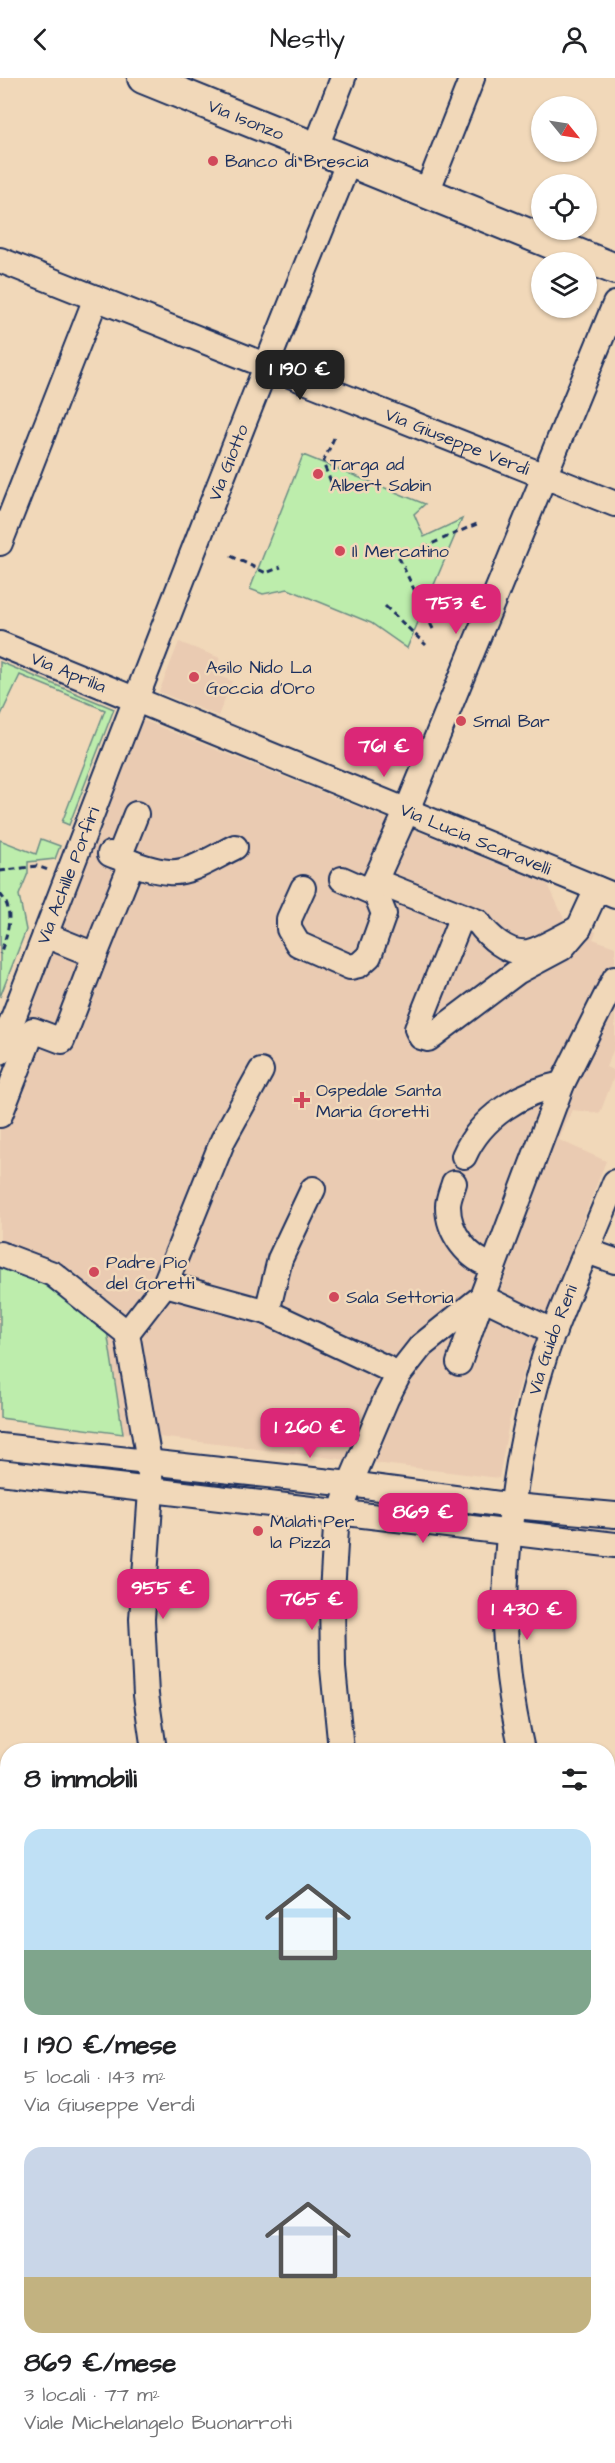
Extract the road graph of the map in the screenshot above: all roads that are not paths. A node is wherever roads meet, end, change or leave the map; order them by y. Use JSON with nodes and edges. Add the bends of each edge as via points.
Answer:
{"nodes":[{"id":1,"x":143,"y":78,"type":"edge"},
{"id":2,"x":343,"y":78,"type":"edge"},
{"id":3,"x":472,"y":78,"type":"edge"},
{"id":4,"x":316,"y":147,"type":"junction"},
{"id":5,"x":349,"y":161,"type":"junction"},
{"id":6,"x":427,"y":192,"type":"junction"},
{"id":7,"x":0,"y":260,"type":"edge"},
{"id":8,"x":615,"y":269,"type":"edge"},
{"id":9,"x":96,"y":298,"type":"junction"},
{"id":10,"x":615,"y":304,"type":"edge"},
{"id":11,"x":268,"y":365,"type":"junction"},
{"id":12,"x":545,"y":475,"type":"junction"},
{"id":13,"x":615,"y":504,"type":"edge"},
{"id":14,"x":0,"y":543,"type":"edge"},
{"id":15,"x":0,"y":644,"type":"edge"},
{"id":16,"x":136,"y":701,"type":"junction"},
{"id":17,"x":407,"y":810,"type":"junction"},
{"id":18,"x":136,"y":814,"type":"dead end"},
{"id":19,"x":235,"y":847,"type":"dead end"},
{"id":20,"x":121,"y":858,"type":"junction"},
{"id":21,"x":342,"y":879,"type":"dead end"},
{"id":22,"x":376,"y":887,"type":"junction"},
{"id":23,"x":303,"y":888,"type":"dead end"},
{"id":24,"x":606,"y":892,"type":"edge"},
{"id":25,"x":470,"y":919,"type":"junction"},
{"id":26,"x":542,"y":925,"type":"dead end"},
{"id":27,"x":579,"y":928,"type":"junction"},
{"id":28,"x":45,"y":935,"type":"junction"},
{"id":29,"x":95,"y":955,"type":"junction"},
{"id":30,"x":615,"y":978,"type":"edge"},
{"id":31,"x":0,"y":1052,"type":"edge"},
{"id":32,"x":261,"y":1071,"type":"dead end"},
{"id":33,"x":562,"y":1084,"type":"junction"},
{"id":34,"x":0,"y":1114,"type":"edge"},
{"id":35,"x":464,"y":1156,"type":"dead end"},
{"id":36,"x":615,"y":1182,"type":"edge"},
{"id":37,"x":454,"y":1184,"type":"dead end"},
{"id":38,"x":313,"y":1189,"type":"dead end"},
{"id":39,"x":587,"y":1251,"type":"junction"},
{"id":40,"x":0,"y":1254,"type":"edge"},
{"id":41,"x":615,"y":1261,"type":"edge"},
{"id":42,"x":493,"y":1266,"type":"junction"},
{"id":43,"x":165,"y":1284,"type":"junction"},
{"id":44,"x":482,"y":1297,"type":"junction"},
{"id":45,"x":267,"y":1312,"type":"junction"},
{"id":46,"x":554,"y":1332,"type":"junction"},
{"id":47,"x":127,"y":1333,"type":"junction"},
{"id":48,"x":459,"y":1363,"type":"dead end"},
{"id":49,"x":399,"y":1374,"type":"junction"},
{"id":50,"x":0,"y":1446,"type":"edge"},
{"id":51,"x":149,"y":1461,"type":"junction"},
{"id":52,"x":0,"y":1472,"type":"edge"},
{"id":53,"x":351,"y":1484,"type":"junction"},
{"id":54,"x":151,"y":1491,"type":"junction"},
{"id":55,"x":514,"y":1506,"type":"junction"},
{"id":56,"x":340,"y":1513,"type":"junction"},
{"id":57,"x":615,"y":1515,"type":"edge"},
{"id":58,"x":511,"y":1533,"type":"junction"},
{"id":59,"x":615,"y":1545,"type":"edge"},
{"id":60,"x":153,"y":1743,"type":"edge"},
{"id":61,"x":340,"y":1743,"type":"edge"},
{"id":62,"x":521,"y":1743,"type":"edge"}],
"edges":[{"from":1,"to":4,"type":"main road","name":"Via Isonzo"},
{"from":2,"to":4,"type":"street"},
{"from":3,"to":6,"type":"street"},
{"from":4,"to":5,"type":"main road","name":"Via Isonzo"},
{"from":5,"to":6,"type":"main road","name":"Via Isonzo"},
{"from":5,"to":11,"type":"street","name":"Via Giotto"},
{"from":6,"to":8,"type":"main road","name":"Via Isonzo"},
{"from":7,"to":9,"type":"street","name":"Via Giuseppe Verdi"},
{"from":9,"to":11,"type":"street","name":"Via Giuseppe Verdi"},
{"from":9,"to":14,"type":"street"},
{"from":10,"to":12,"type":"street"},
{"from":11,"to":12,"type":"street","name":"Via Giuseppe Verdi"},
{"from":11,"to":16,"type":"street","name":"Via Giotto"},
{"from":12,"to":13,"type":"street","name":"Via Giuseppe Verdi"},
{"from":12,"to":17,"type":"street"},
{"from":15,"to":16,"type":"street","name":"Via Aprilia"},
{"from":16,"to":17,"type":"street","name":"Via Lucia Scaravelli"},
{"from":16,"to":28,"type":"street","name":"Via Achille Porfiri"},
{"from":17,"to":22,"type":"street"},
{"from":17,"to":24,"type":"street","name":"Via Lucia Scaravelli"},
{"from":18,"to":20,"type":"street"},
{"from":19,"to":20,"type":"street","via":[[195,867],[171,873]]},
{"from":20,"to":29,"type":"street"},
{"from":21,"to":22,"type":"street"},
{"from":22,"to":23,"type":"street","via":[[384,914],[369,956],[350,967],[298,944],[289,929],[289,919]]},
{"from":22,"to":25,"type":"street"},
{"from":24,"to":27,"type":"street"},
{"from":25,"to":26,"type":"street","via":[[487,922],[522,938],[536,938]]},
{"from":25,"to":27,"type":"street","via":[[488,937],[513,950],[528,952]]},
{"from":25,"to":27,"type":"street","via":[[417,1029],[421,1037],[428,1039],[517,972],[562,948]]},
{"from":28,"to":29,"type":"street"},
{"from":28,"to":31,"type":"street","name":"Via Achille Porfiri"},
{"from":29,"to":34,"type":"street","via":[[62,1041],[33,1030]]},
{"from":30,"to":33,"type":"street"},
{"from":32,"to":43,"type":"street","via":[[223,1140]]},
{"from":33,"to":35,"type":"street","via":[[533,1091],[497,1114],[476,1134]]},
{"from":33,"to":42,"type":"street"},
{"from":36,"to":39,"type":"street","name":"Via Guido Reni"},
{"from":37,"to":42,"type":"street","via":[[448,1205],[454,1231],[470,1255]]},
{"from":38,"to":45,"type":"street","via":[[280,1259]]},
{"from":39,"to":41,"type":"street"},
{"from":39,"to":46,"type":"street","name":"Via Guido Reni"},
{"from":40,"to":47,"type":"street","via":[[53,1274]]},
{"from":42,"to":44,"type":"street"},
{"from":43,"to":45,"type":"street"},
{"from":43,"to":47,"type":"street"},
{"from":44,"to":46,"type":"street"},
{"from":44,"to":48,"type":"street"},
{"from":44,"to":49,"type":"street","via":[[421,1346]]},
{"from":45,"to":49,"type":"street"},
{"from":46,"to":55,"type":"street","name":"Via Guido Reni","via":[[530,1413]]},
{"from":47,"to":51,"type":"street"},
{"from":49,"to":53,"type":"street"},
{"from":50,"to":51,"type":"street"},
{"from":51,"to":53,"type":"street"},
{"from":51,"to":54,"type":"street"},
{"from":52,"to":54,"type":"street"},
{"from":53,"to":55,"type":"street"},
{"from":53,"to":56,"type":"street"},
{"from":54,"to":56,"type":"street"},
{"from":54,"to":60,"type":"street","via":[[142,1619]]},
{"from":55,"to":57,"type":"street"},
{"from":55,"to":58,"type":"street","name":"Via Guido Reni"},
{"from":56,"to":58,"type":"street"},
{"from":56,"to":61,"type":"street","via":[[332,1593],[333,1668]]},
{"from":58,"to":59,"type":"street"},
{"from":58,"to":62,"type":"street","name":"Via Guido Reni","via":[[505,1615]]}]}
